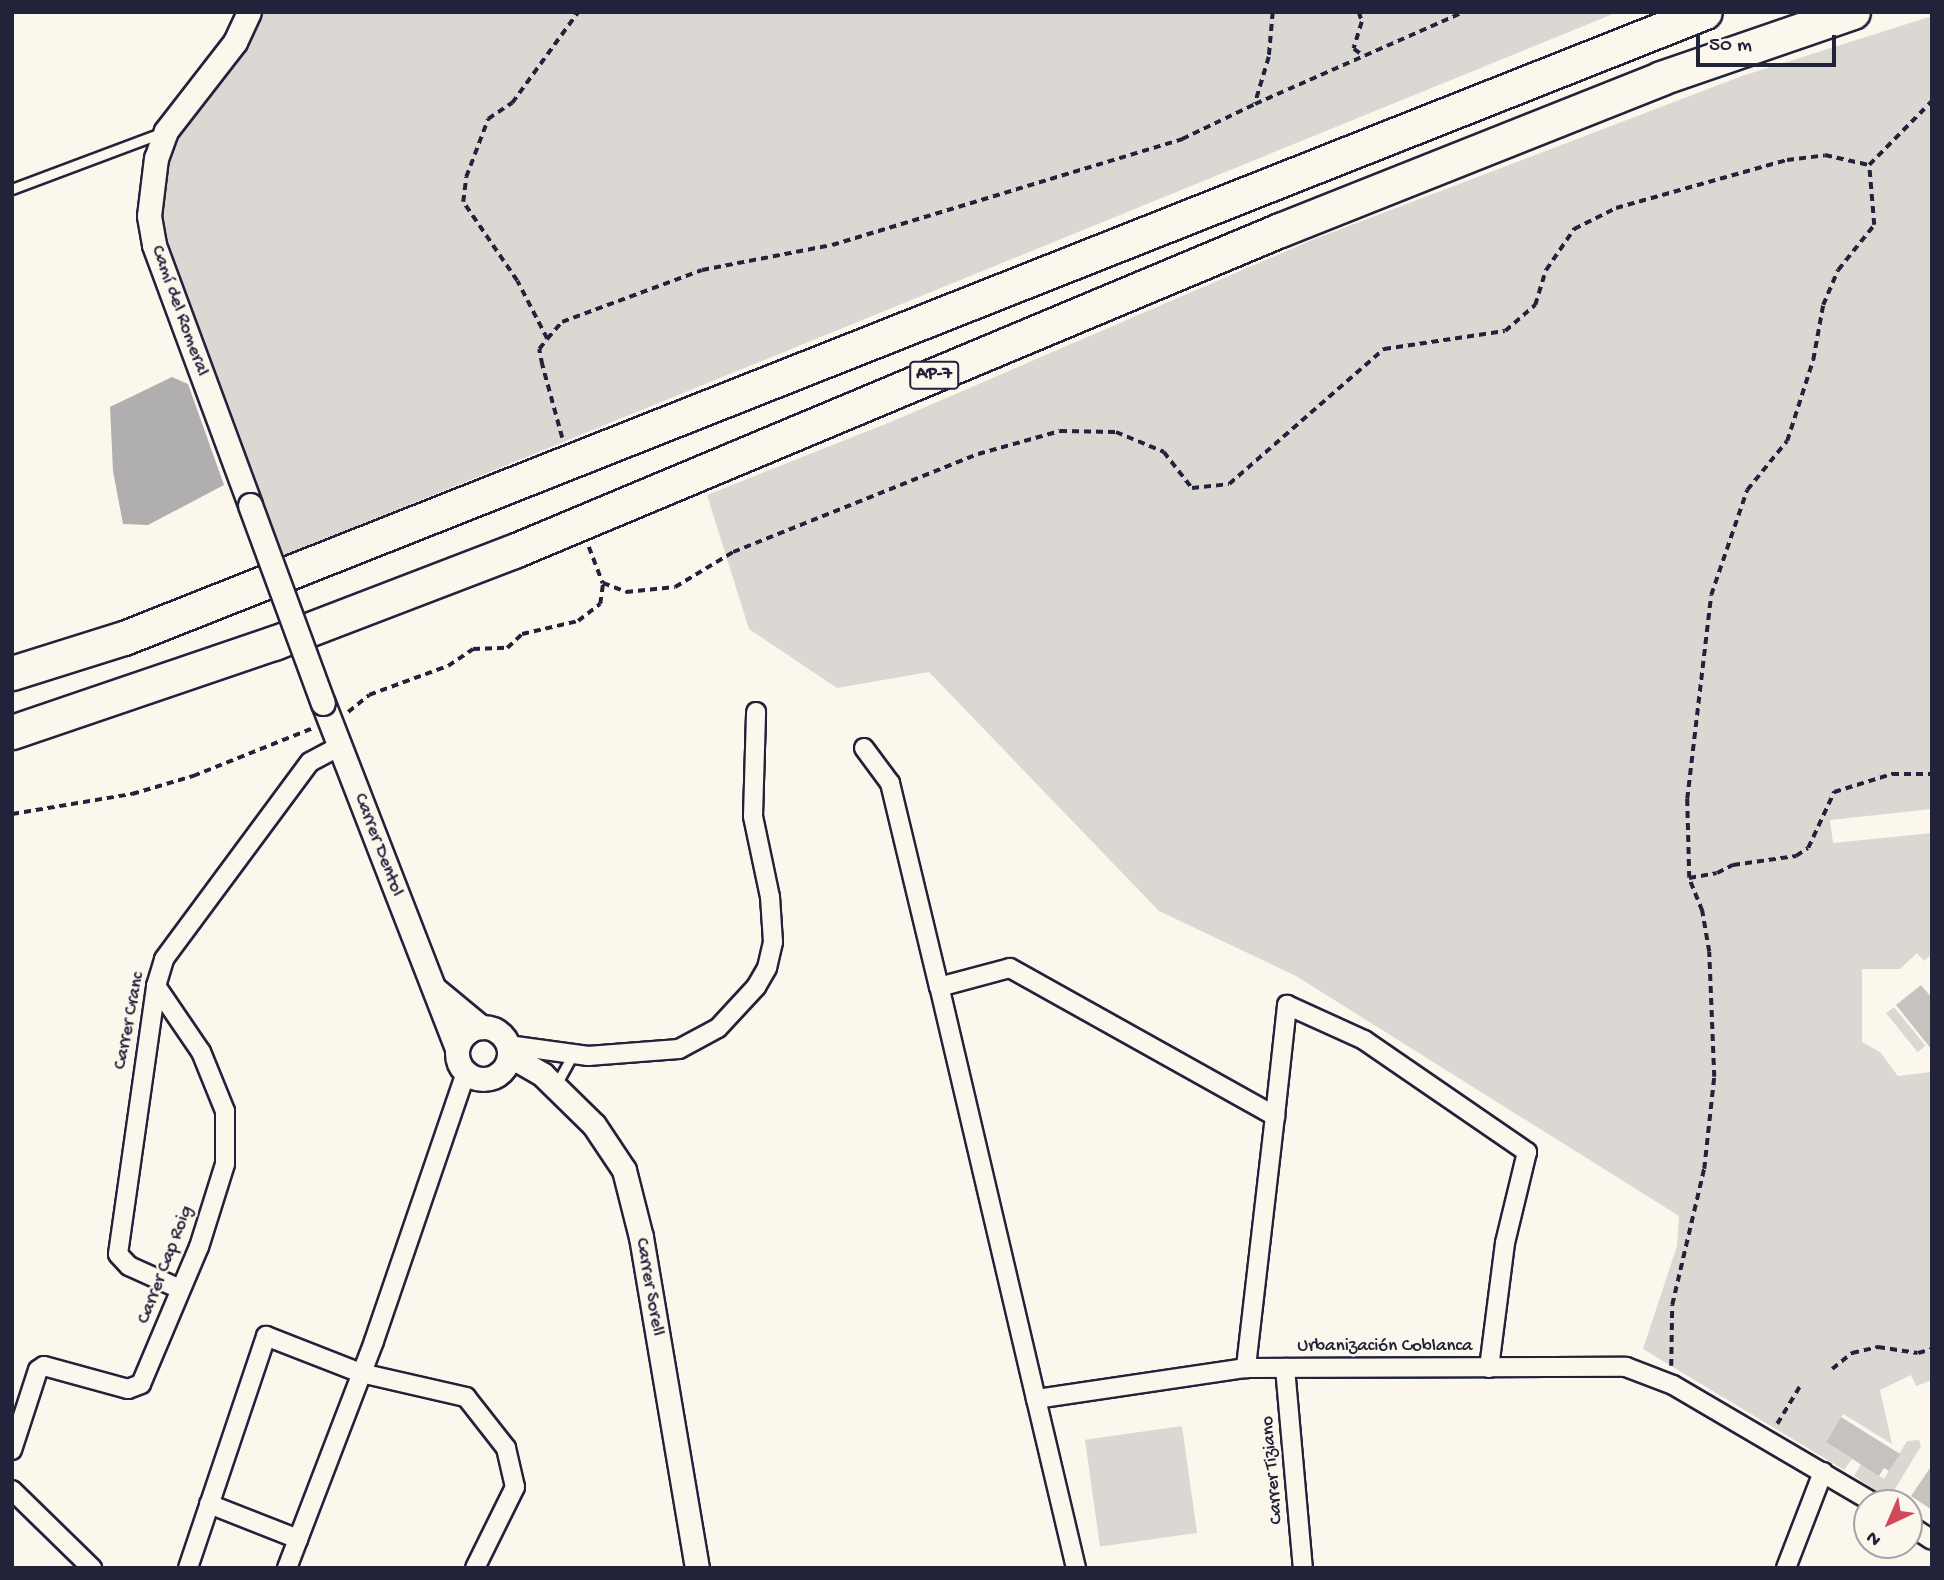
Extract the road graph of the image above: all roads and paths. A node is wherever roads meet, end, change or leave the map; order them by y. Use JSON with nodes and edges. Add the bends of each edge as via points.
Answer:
{"nodes":[{"id":1,"x":249,"y":12,"type":"edge"},
{"id":2,"x":578,"y":12,"type":"edge"},
{"id":3,"x":1273,"y":12,"type":"edge"},
{"id":4,"x":1359,"y":12,"type":"edge"},
{"id":5,"x":1464,"y":12,"type":"edge"},
{"id":6,"x":1704,"y":12,"type":"edge"},
{"id":7,"x":1853,"y":12,"type":"edge"},
{"id":8,"x":1458,"y":14,"type":"edge"},
{"id":9,"x":1364,"y":56,"type":"junction"},
{"id":10,"x":1932,"y":101,"type":"edge"},
{"id":11,"x":1255,"y":104,"type":"junction"},
{"id":12,"x":166,"y":131,"type":"junction"},
{"id":13,"x":1869,"y":164,"type":"junction"},
{"id":14,"x":12,"y":189,"type":"edge"},
{"id":15,"x":547,"y":339,"type":"junction"},
{"id":16,"x":565,"y":447,"type":"dead end"},
{"id":17,"x":587,"y":539,"type":"dead end"},
{"id":18,"x":603,"y":583,"type":"junction"},
{"id":19,"x":12,"y":673,"type":"edge"},
{"id":20,"x":756,"y":712,"type":"dead end"},
{"id":21,"x":327,"y":713,"type":"junction"},
{"id":22,"x":12,"y":732,"type":"edge"},
{"id":23,"x":340,"y":746,"type":"junction"},
{"id":24,"x":864,"y":748,"type":"dead end"},
{"id":25,"x":1932,"y":774,"type":"edge"},
{"id":26,"x":12,"y":814,"type":"edge"},
{"id":27,"x":1689,"y":878,"type":"junction"},
{"id":28,"x":433,"y":987,"type":"junction"},
{"id":29,"x":939,"y":987,"type":"junction"},
{"id":30,"x":154,"y":993,"type":"junction"},
{"id":31,"x":481,"y":1027,"type":"junction"},
{"id":32,"x":185,"y":1030,"type":"junction"},
{"id":33,"x":146,"y":1041,"type":"junction"},
{"id":34,"x":457,"y":1049,"type":"junction"},
{"id":35,"x":509,"y":1050,"type":"junction"},
{"id":36,"x":573,"y":1054,"type":"junction"},
{"id":37,"x":466,"y":1072,"type":"junction"},
{"id":38,"x":557,"y":1088,"type":"junction"},
{"id":39,"x":1275,"y":1116,"type":"junction"},
{"id":40,"x":180,"y":1289,"type":"junction"},
{"id":41,"x":1932,"y":1349,"type":"edge"},
{"id":42,"x":1246,"y":1368,"type":"junction"},
{"id":43,"x":1285,"y":1368,"type":"junction"},
{"id":44,"x":1489,"y":1368,"type":"junction"},
{"id":45,"x":1832,"y":1368,"type":"dead end"},
{"id":46,"x":361,"y":1373,"type":"junction"},
{"id":47,"x":1673,"y":1385,"type":"junction"},
{"id":48,"x":1800,"y":1386,"type":"dead end"},
{"id":49,"x":1036,"y":1399,"type":"junction"},
{"id":50,"x":1767,"y":1437,"type":"junction"},
{"id":51,"x":12,"y":1450,"type":"edge"},
{"id":52,"x":1823,"y":1472,"type":"junction"},
{"id":53,"x":12,"y":1490,"type":"edge"},
{"id":54,"x":1853,"y":1490,"type":"edge"},
{"id":55,"x":209,"y":1504,"type":"junction"},
{"id":56,"x":298,"y":1539,"type":"junction"},
{"id":57,"x":92,"y":1568,"type":"edge"},
{"id":58,"x":188,"y":1568,"type":"edge"},
{"id":59,"x":287,"y":1568,"type":"edge"},
{"id":60,"x":474,"y":1568,"type":"edge"},
{"id":61,"x":697,"y":1568,"type":"edge"},
{"id":62,"x":1076,"y":1568,"type":"edge"},
{"id":63,"x":1303,"y":1568,"type":"edge"},
{"id":64,"x":1786,"y":1568,"type":"edge"}],
"edges":[{"from":1,"to":12,"type":"street","name":"Camí del Romeral","via":[[235,42]]},
{"from":2,"to":15,"type":"path","via":[[512,103],[488,119],[466,177],[463,202],[517,281]]},
{"from":3,"to":11,"type":"path","via":[[1269,57]]},
{"from":4,"to":9,"type":"path","via":[[1362,22],[1354,49]]},
{"from":5,"to":8,"type":"path"},
{"from":6,"to":19,"type":"highway","via":[[124,638]]},
{"from":7,"to":22,"type":"highway","number":"AP-7","via":[[1661,78],[1293,225],[514,551],[274,643]]},
{"from":8,"to":9,"type":"path"},
{"from":9,"to":11,"type":"path"},
{"from":10,"to":13,"type":"path"},
{"from":11,"to":15,"type":"path","via":[[1182,139],[832,245],[702,270],[562,322]]},
{"from":12,"to":14,"type":"lane"},
{"from":12,"to":21,"type":"street","name":"Camí del Romeral","bridge":true,"via":[[150,187],[153,245]]},
{"from":13,"to":18,"type":"path","via":[[1825,155],[1787,160],[1616,208],[1574,229],[1546,270],[1535,305],[1505,331],[1384,349],[1229,484],[1192,488],[1164,452],[1116,432],[1060,431],[978,454],[733,552],[675,587],[626,592]]},
{"from":13,"to":27,"type":"path","via":[[1874,225],[1838,270],[1823,305],[1813,360],[1787,441],[1748,490],[1711,595],[1690,758]]},
{"from":15,"to":16,"type":"path","via":[[540,349],[542,365]]},
{"from":17,"to":18,"type":"path"},
{"from":18,"to":21,"type":"path","via":[[600,604],[578,621],[522,634],[507,648],[473,649],[448,666]]},
{"from":20,"to":36,"type":"street","via":[[753,816],[772,920],[767,968],[739,1008],[700,1041],[658,1053]]},
{"from":21,"to":23,"type":"street","name":"Carrer Dentol"},
{"from":21,"to":26,"type":"path","via":[[132,794]]},
{"from":23,"to":28,"type":"street","name":"Carrer Dentol"},
{"from":23,"to":30,"type":"street","name":"Carrer Cranc","via":[[310,762],[164,959]]},
{"from":24,"to":29,"type":"street","via":[[890,783]]},
{"from":25,"to":27,"type":"path","via":[[1892,774],[1834,792],[1808,848],[1796,856],[1733,865]]},
{"from":27,"to":47,"type":"path","via":[[1702,911],[1709,952],[1714,1077],[1704,1170],[1672,1305]]},
{"from":28,"to":31,"type":"street","name":"Carrer Dentol"},
{"from":28,"to":34,"type":"street","name":"Carrer Dentol"},
{"from":29,"to":39,"type":"street","via":[[1010,968]]},
{"from":29,"to":49,"type":"street"},
{"from":30,"to":32,"type":"street","name":"Carrer Cap Roig"},
{"from":30,"to":33,"type":"street","name":"Carrer Cranc"},
{"from":31,"to":34,"type":"street","via":[[466,1034]]},
{"from":31,"to":35,"type":"street","via":[[498,1031]]},
{"from":32,"to":33,"type":"street","via":[[163,1024]]},
{"from":32,"to":40,"type":"street","name":"Carrer Cap Roig","via":[[201,1052],[225,1111],[225,1164]]},
{"from":33,"to":40,"type":"street","name":"Carrer Cranc","via":[[118,1254],[129,1266]]},
{"from":34,"to":37,"type":"street"},
{"from":35,"to":36,"type":"street"},
{"from":35,"to":37,"type":"street","via":[[503,1069],[489,1078]]},
{"from":35,"to":38,"type":"street","name":"Carrer Sorell"},
{"from":36,"to":38,"type":"lane","via":[[561,1069]]},
{"from":37,"to":46,"type":"street"},
{"from":38,"to":61,"type":"street","name":"Carrer Sorell","via":[[594,1125],[624,1170],[641,1237]]},
{"from":39,"to":42,"type":"street"},
{"from":39,"to":44,"type":"street","via":[[1287,1005],[1364,1040],[1527,1152],[1505,1243]]},
{"from":40,"to":51,"type":"street","name":"Carrer Cap Roig","via":[[142,1384],[128,1389],[44,1366],[38,1370]]},
{"from":41,"to":45,"type":"path","via":[[1918,1353],[1878,1347],[1852,1353]]},
{"from":42,"to":43,"type":"street","name":"Urbanización Coblanca"},
{"from":42,"to":49,"type":"street","name":"Urbanización Coblanca"},
{"from":43,"to":44,"type":"street","name":"Urbanización Coblanca"},
{"from":43,"to":63,"type":"street","name":"Carrer Tiziano"},
{"from":44,"to":47,"type":"street","name":"Urbanización Coblanca","via":[[1626,1367]]},
{"from":46,"to":55,"type":"street","via":[[266,1336]]},
{"from":46,"to":56,"type":"street"},
{"from":46,"to":60,"type":"street","via":[[466,1396],[506,1448],[515,1487]]},
{"from":47,"to":50,"type":"street","name":"Urbanización Coblanca"},
{"from":48,"to":50,"type":"path"},
{"from":49,"to":62,"type":"street"},
{"from":50,"to":52,"type":"street","name":"Urbanización Coblanca"},
{"from":52,"to":54,"type":"street","name":"Urbanización Coblanca"},
{"from":52,"to":64,"type":"street"},
{"from":53,"to":57,"type":"street"},
{"from":55,"to":56,"type":"street"},
{"from":55,"to":58,"type":"street"},
{"from":56,"to":59,"type":"street"}]}
